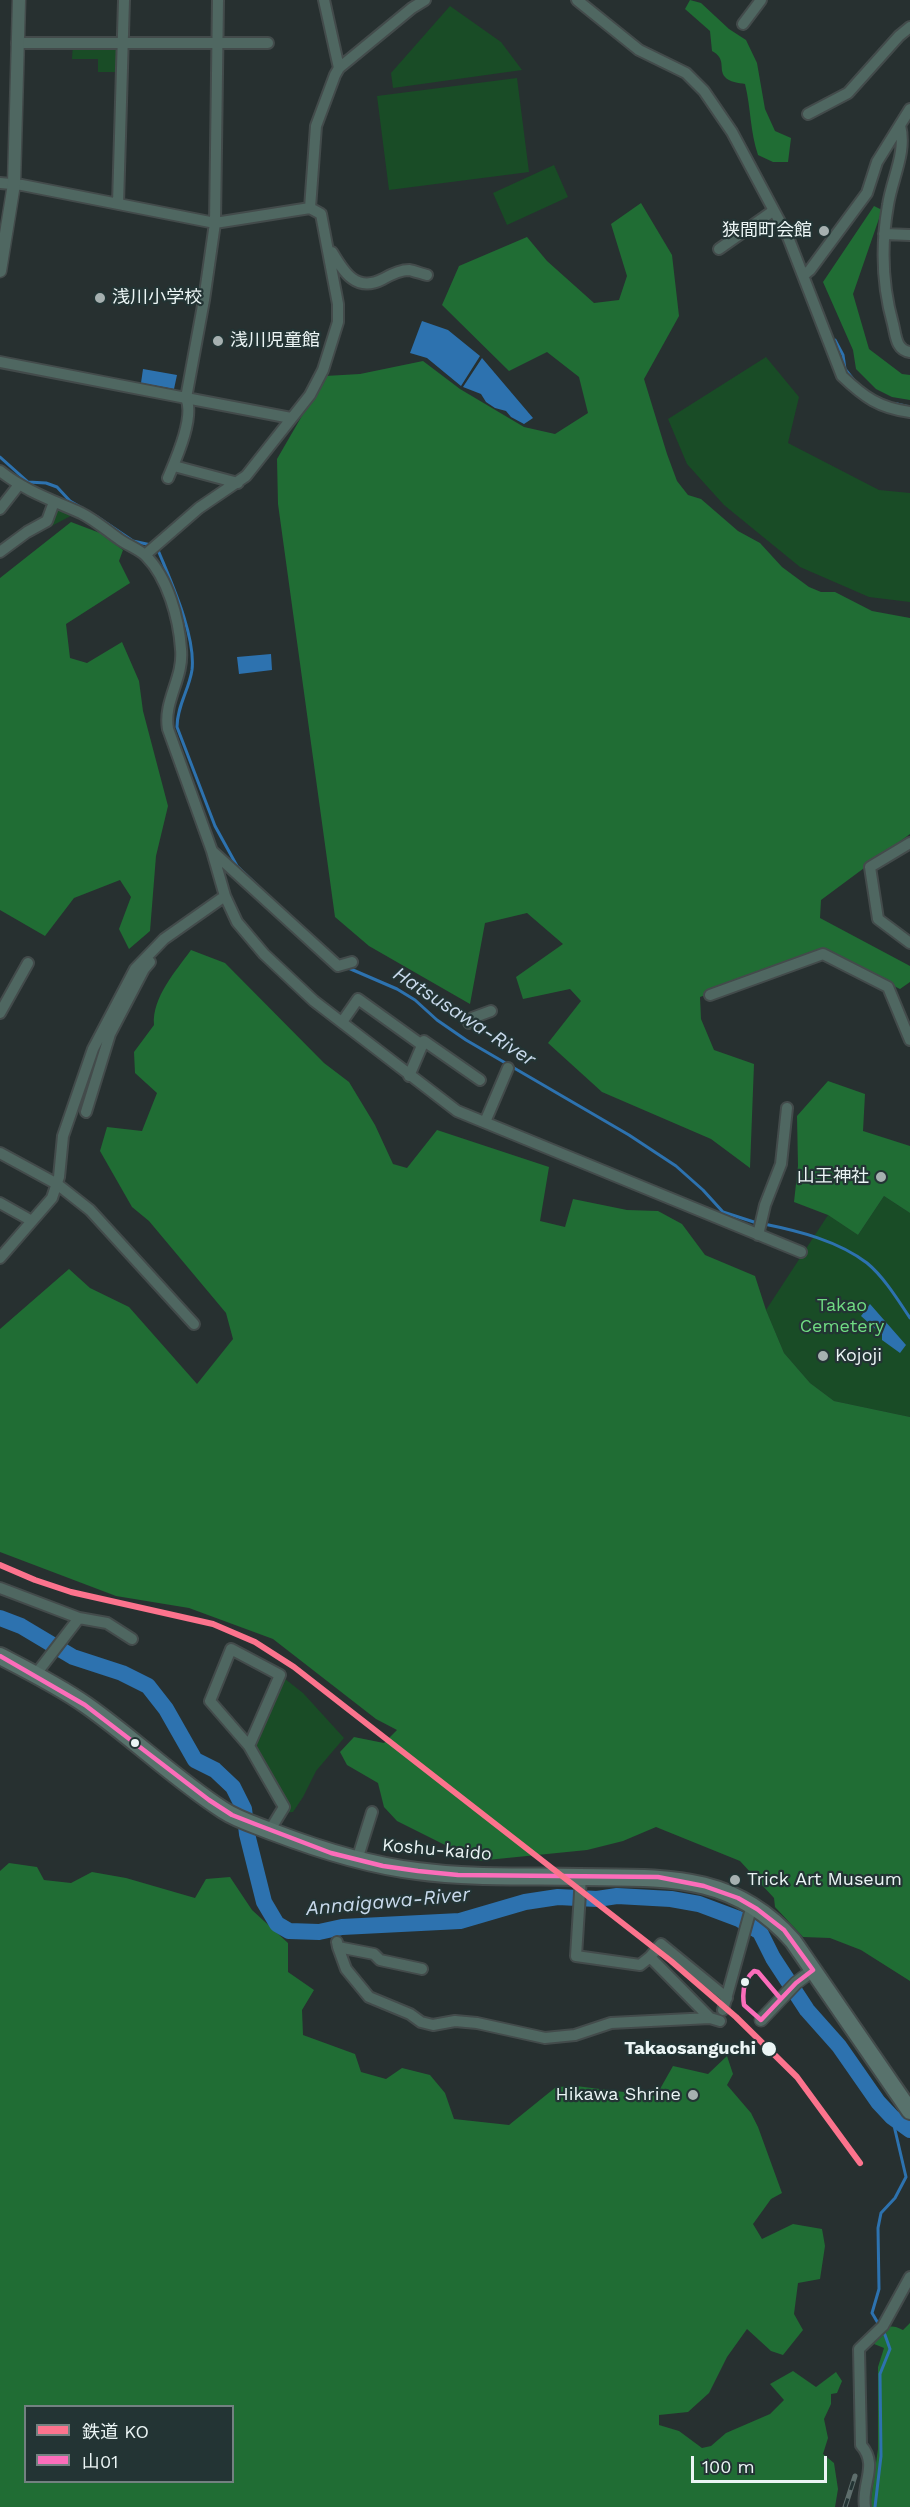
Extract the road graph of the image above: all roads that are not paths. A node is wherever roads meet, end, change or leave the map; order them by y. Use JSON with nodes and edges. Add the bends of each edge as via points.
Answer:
{"nodes":[{"id":1,"x":19,"y":0,"type":"edge"},
{"id":2,"x":124,"y":0,"type":"edge"},
{"id":3,"x":218,"y":0,"type":"edge"},
{"id":4,"x":324,"y":0,"type":"edge"},
{"id":5,"x":425,"y":0,"type":"edge"},
{"id":6,"x":577,"y":0,"type":"edge"},
{"id":7,"x":761,"y":0,"type":"edge"},
{"id":8,"x":743,"y":24,"type":"dead end"},
{"id":9,"x":910,"y":27,"type":"edge"},
{"id":10,"x":218,"y":42,"type":"junction"},
{"id":11,"x":18,"y":43,"type":"junction"},
{"id":12,"x":123,"y":43,"type":"junction"},
{"id":13,"x":268,"y":43,"type":"dead end"},
{"id":14,"x":339,"y":68,"type":"junction"},
{"id":15,"x":910,"y":109,"type":"edge"},
{"id":16,"x":807,"y":114,"type":"dead end"},
{"id":17,"x":900,"y":125,"type":"junction"},
{"id":18,"x":0,"y":183,"type":"edge"},
{"id":19,"x":14,"y":184,"type":"junction"},
{"id":20,"x":118,"y":204,"type":"junction"},
{"id":21,"x":310,"y":208,"type":"junction"},
{"id":22,"x":773,"y":211,"type":"junction"},
{"id":23,"x":215,"y":223,"type":"junction"},
{"id":24,"x":884,"y":234,"type":"junction"},
{"id":25,"x":910,"y":235,"type":"edge"},
{"id":26,"x":329,"y":247,"type":"junction"},
{"id":27,"x":720,"y":249,"type":"dead end"},
{"id":28,"x":0,"y":271,"type":"edge"},
{"id":29,"x":804,"y":275,"type":"junction"},
{"id":30,"x":428,"y":276,"type":"dead end"},
{"id":31,"x":910,"y":352,"type":"edge"},
{"id":32,"x":0,"y":362,"type":"edge"},
{"id":33,"x":186,"y":398,"type":"junction"},
{"id":34,"x":910,"y":412,"type":"edge"},
{"id":35,"x":291,"y":418,"type":"junction"},
{"id":36,"x":174,"y":465,"type":"junction"},
{"id":37,"x":0,"y":471,"type":"edge"},
{"id":38,"x":168,"y":478,"type":"dead end"},
{"id":39,"x":238,"y":483,"type":"junction"},
{"id":40,"x":18,"y":486,"type":"junction"},
{"id":41,"x":54,"y":502,"type":"junction"},
{"id":42,"x":0,"y":509,"type":"edge"},
{"id":43,"x":0,"y":552,"type":"edge"},
{"id":44,"x":147,"y":554,"type":"junction"},
{"id":45,"x":910,"y":843,"type":"edge"},
{"id":46,"x":212,"y":851,"type":"junction"},
{"id":47,"x":225,"y":896,"type":"junction"},
{"id":48,"x":181,"y":928,"type":"junction"},
{"id":49,"x":910,"y":943,"type":"edge"},
{"id":50,"x":352,"y":962,"type":"dead end"},
{"id":51,"x":28,"y":963,"type":"dead end"},
{"id":52,"x":710,"y":995,"type":"dead end"},
{"id":53,"x":491,"y":1011,"type":"dead end"},
{"id":54,"x":0,"y":1013,"type":"edge"},
{"id":55,"x":342,"y":1022,"type":"junction"},
{"id":56,"x":469,"y":1023,"type":"dead end"},
{"id":57,"x":910,"y":1040,"type":"edge"},
{"id":58,"x":422,"y":1045,"type":"junction"},
{"id":59,"x":508,"y":1068,"type":"dead end"},
{"id":60,"x":409,"y":1076,"type":"junction"},
{"id":61,"x":480,"y":1080,"type":"dead end"},
{"id":62,"x":787,"y":1108,"type":"dead end"},
{"id":63,"x":86,"y":1112,"type":"dead end"},
{"id":64,"x":485,"y":1122,"type":"junction"},
{"id":65,"x":0,"y":1153,"type":"edge"},
{"id":66,"x":57,"y":1184,"type":"junction"},
{"id":67,"x":0,"y":1203,"type":"edge"},
{"id":68,"x":32,"y":1221,"type":"junction"},
{"id":69,"x":760,"y":1226,"type":"junction"},
{"id":70,"x":801,"y":1252,"type":"dead end"},
{"id":71,"x":0,"y":1258,"type":"edge"},
{"id":72,"x":194,"y":1324,"type":"dead end"},
{"id":73,"x":0,"y":1588,"type":"edge"},
{"id":74,"x":79,"y":1618,"type":"junction"},
{"id":75,"x":132,"y":1639,"type":"dead end"},
{"id":76,"x":0,"y":1656,"type":"edge"},
{"id":77,"x":36,"y":1674,"type":"junction"},
{"id":78,"x":249,"y":1746,"type":"junction"},
{"id":79,"x":372,"y":1812,"type":"dead end"},
{"id":80,"x":262,"y":1827,"type":"junction"},
{"id":81,"x":357,"y":1860,"type":"junction"},
{"id":82,"x":581,"y":1882,"type":"junction"},
{"id":83,"x":751,"y":1909,"type":"junction"},
{"id":84,"x":650,"y":1957,"type":"junction"},
{"id":85,"x":422,"y":1969,"type":"dead end"},
{"id":86,"x":813,"y":1970,"type":"junction"},
{"id":87,"x":727,"y":1998,"type":"junction"},
{"id":88,"x":718,"y":2016,"type":"junction"},
{"id":89,"x":761,"y":2020,"type":"dead end"},
{"id":90,"x":910,"y":2111,"type":"edge"},
{"id":91,"x":910,"y":2277,"type":"edge"},
{"id":92,"x":865,"y":2507,"type":"edge"}],
"edges":[{"from":1,"to":11,"type":"street"},
{"from":2,"to":12,"type":"street"},
{"from":3,"to":10,"type":"street"},
{"from":4,"to":14,"type":"street"},
{"from":5,"to":14,"type":"street"},
{"from":6,"to":22,"type":"street","via":[[639,50],[686,73],[704,92],[732,132]]},
{"from":7,"to":8,"type":"street"},
{"from":9,"to":16,"type":"street","via":[[848,93]]},
{"from":10,"to":12,"type":"street"},
{"from":10,"to":13,"type":"street"},
{"from":10,"to":23,"type":"street"},
{"from":11,"to":12,"type":"street"},
{"from":11,"to":19,"type":"street"},
{"from":12,"to":20,"type":"street"},
{"from":14,"to":21,"type":"street","via":[[316,126]]},
{"from":15,"to":17,"type":"street"},
{"from":17,"to":24,"type":"street","via":[[903,148]]},
{"from":17,"to":29,"type":"street","via":[[877,162],[867,193]]},
{"from":18,"to":19,"type":"street"},
{"from":19,"to":20,"type":"street"},
{"from":19,"to":28,"type":"street"},
{"from":20,"to":23,"type":"street"},
{"from":21,"to":23,"type":"street"},
{"from":21,"to":26,"type":"street","via":[[321,214]]},
{"from":22,"to":27,"type":"street"},
{"from":22,"to":29,"type":"street"},
{"from":23,"to":33,"type":"street"},
{"from":24,"to":25,"type":"street"},
{"from":24,"to":31,"type":"street","via":[[889,311],[899,346]]},
{"from":26,"to":30,"type":"street","via":[[346,276],[366,284],[408,270]]},
{"from":26,"to":35,"type":"street","via":[[338,322],[323,370],[310,395]]},
{"from":29,"to":34,"type":"street","via":[[842,375],[881,406]]},
{"from":32,"to":33,"type":"street"},
{"from":33,"to":35,"type":"street"},
{"from":33,"to":36,"type":"street","via":[[185,430]]},
{"from":35,"to":39,"type":"street"},
{"from":36,"to":38,"type":"street"},
{"from":36,"to":39,"type":"street"},
{"from":37,"to":40,"type":"street"},
{"from":39,"to":44,"type":"street","via":[[199,508]]},
{"from":40,"to":41,"type":"street"},
{"from":40,"to":42,"type":"street"},
{"from":41,"to":43,"type":"street","via":[[47,521]]},
{"from":41,"to":44,"type":"street","via":[[90,518]]},
{"from":44,"to":46,"type":"street","via":[[162,578],[181,648],[179,678],[168,709],[168,729]]},
{"from":45,"to":49,"type":"street","via":[[870,867],[878,919]]},
{"from":46,"to":47,"type":"street"},
{"from":46,"to":50,"type":"street","via":[[338,966]]},
{"from":47,"to":48,"type":"street"},
{"from":47,"to":55,"type":"street","via":[[237,922],[264,954]]},
{"from":48,"to":63,"type":"street","via":[[144,969],[108,1041]]},
{"from":48,"to":66,"type":"street","via":[[164,939],[135,969],[93,1049],[63,1136]]},
{"from":51,"to":54,"type":"street"},
{"from":52,"to":57,"type":"street","via":[[824,954],[888,987]]},
{"from":53,"to":56,"type":"street"},
{"from":55,"to":58,"type":"street","via":[[358,999]]},
{"from":55,"to":60,"type":"street"},
{"from":58,"to":60,"type":"street"},
{"from":58,"to":61,"type":"street","via":[[424,1041]]},
{"from":59,"to":64,"type":"street"},
{"from":60,"to":64,"type":"street","via":[[458,1111]]},
{"from":62,"to":69,"type":"street","via":[[781,1164]]},
{"from":64,"to":69,"type":"street"},
{"from":65,"to":66,"type":"street"},
{"from":66,"to":68,"type":"street","via":[[52,1198]]},
{"from":66,"to":72,"type":"street","via":[[90,1210]]},
{"from":67,"to":68,"type":"street"},
{"from":68,"to":71,"type":"street"},
{"from":69,"to":70,"type":"street"},
{"from":73,"to":74,"type":"street"},
{"from":74,"to":75,"type":"street","via":[[107,1623]]},
{"from":74,"to":77,"type":"street"},
{"from":76,"to":77,"type":"highway"},
{"from":77,"to":80,"type":"highway","name":"Koshu-kaido","via":[[85,1705],[232,1815]]},
{"from":78,"to":78,"type":"street","via":[[280,1675],[231,1650],[210,1701]]},
{"from":78,"to":80,"type":"street","via":[[284,1808]]},
{"from":79,"to":81,"type":"street"},
{"from":80,"to":81,"type":"highway","name":"Koshu-kaido"},
{"from":81,"to":82,"type":"highway","name":"Koshu-kaido","via":[[418,1872]]},
{"from":82,"to":83,"type":"highway","name":"Koshu-kaido","via":[[676,1879],[704,1886]]},
{"from":82,"to":84,"type":"street","via":[[576,1956],[640,1965]]},
{"from":83,"to":86,"type":"highway","name":"Koshu-kaido","via":[[784,1930]]},
{"from":83,"to":87,"type":"street"},
{"from":84,"to":87,"type":"street","via":[[661,1944]]},
{"from":84,"to":88,"type":"street"},
{"from":85,"to":88,"type":"street","via":[[380,1960],[374,1954],[337,1944],[346,1969],[369,1997],[432,2025],[477,2023],[545,2038],[575,2035],[611,2023]]},
{"from":86,"to":89,"type":"street"},
{"from":86,"to":90,"type":"highway","name":"Koshu-kaido"},
{"from":87,"to":88,"type":"street"},
{"from":91,"to":92,"type":"street","via":[[880,2330],[859,2349],[861,2445],[871,2465],[863,2498]]}]}
